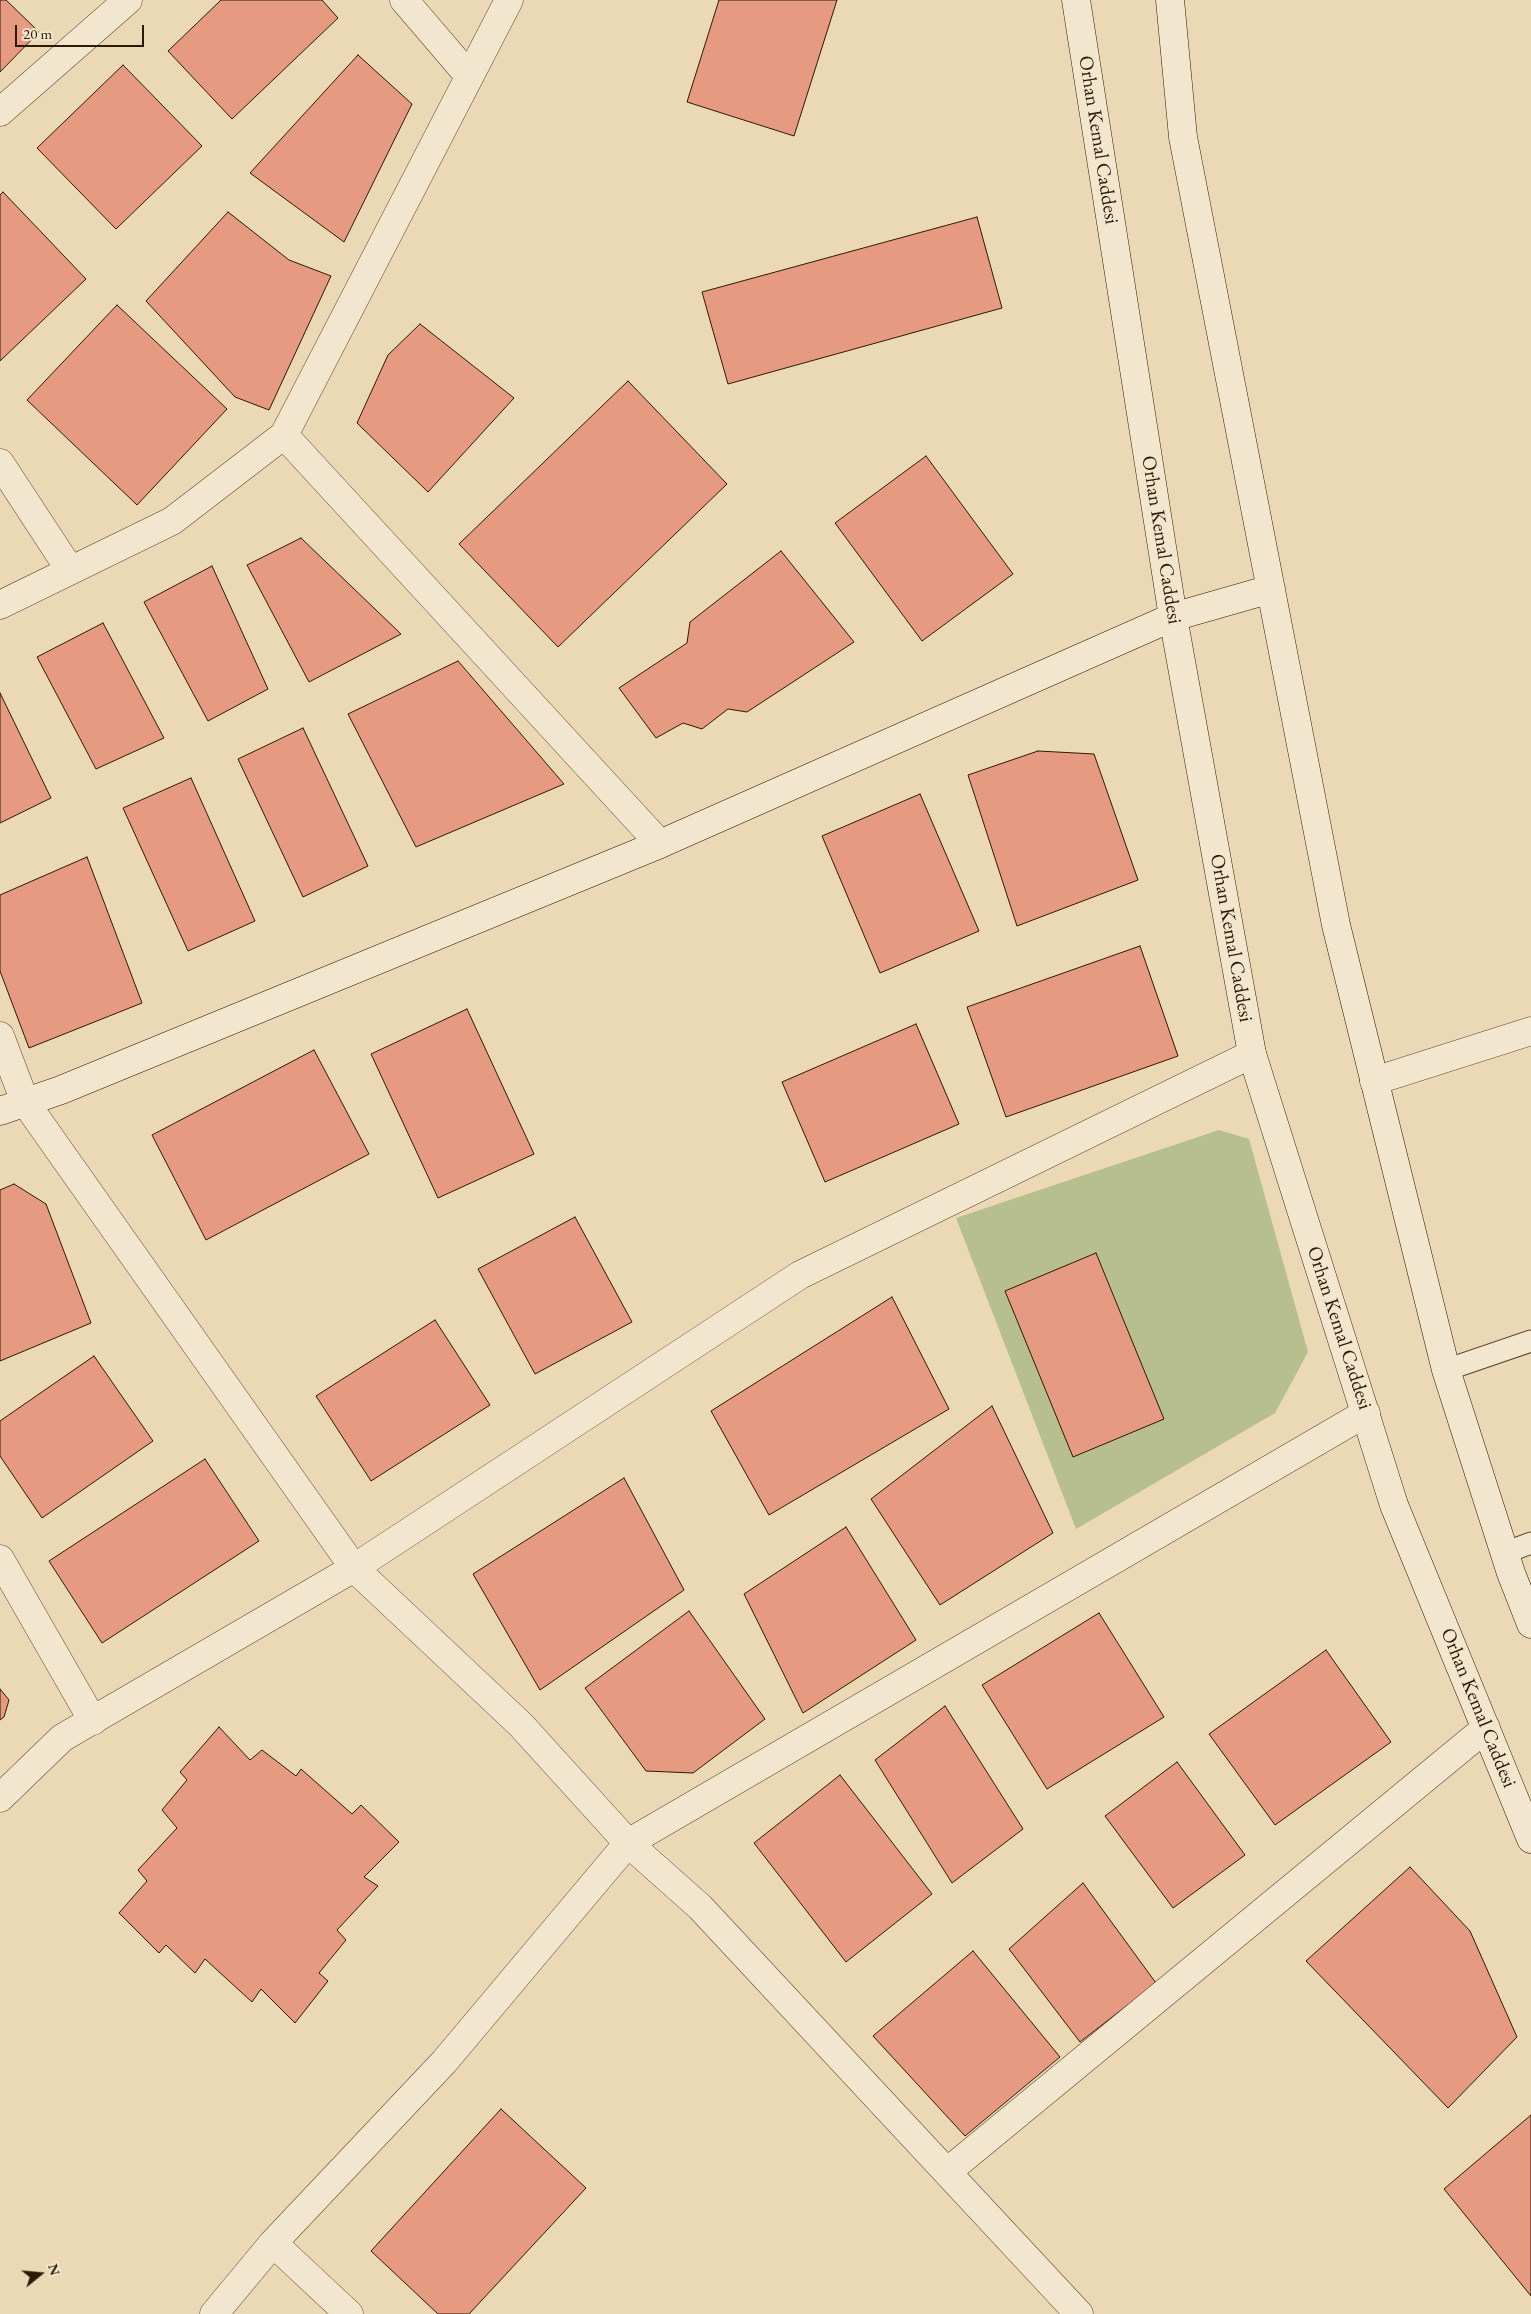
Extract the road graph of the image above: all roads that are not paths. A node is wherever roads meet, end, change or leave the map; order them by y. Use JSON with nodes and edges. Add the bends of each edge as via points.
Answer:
{"nodes":[{"id":1,"x":128,"y":0,"type":"edge"},
{"id":2,"x":404,"y":0,"type":"edge"},
{"id":3,"x":508,"y":0,"type":"edge"},
{"id":4,"x":1076,"y":0,"type":"edge"},
{"id":5,"x":1170,"y":0,"type":"edge"},
{"id":6,"x":469,"y":76,"type":"junction"},
{"id":7,"x":0,"y":112,"type":"edge"},
{"id":8,"x":284,"y":435,"type":"junction"},
{"id":9,"x":0,"y":463,"type":"edge"},
{"id":10,"x":70,"y":570,"type":"junction"},
{"id":11,"x":1271,"y":589,"type":"junction"},
{"id":12,"x":0,"y":605,"type":"edge"},
{"id":13,"x":1173,"y":617,"type":"junction"},
{"id":14,"x":660,"y":844,"type":"junction"},
{"id":15,"x":1531,"y":1031,"type":"edge"},
{"id":16,"x":0,"y":1036,"type":"edge"},
{"id":17,"x":1252,"y":1054,"type":"junction"},
{"id":18,"x":1374,"y":1081,"type":"junction"},
{"id":19,"x":26,"y":1102,"type":"junction"},
{"id":20,"x":0,"y":1111,"type":"edge"},
{"id":21,"x":1531,"y":1341,"type":"edge"},
{"id":22,"x":1446,"y":1370,"type":"junction"},
{"id":23,"x":1366,"y":1412,"type":"junction"},
{"id":24,"x":1531,"y":1543,"type":"edge"},
{"id":25,"x":1504,"y":1553,"type":"junction"},
{"id":26,"x":0,"y":1559,"type":"edge"},
{"id":27,"x":354,"y":1568,"type":"junction"},
{"id":28,"x":1531,"y":1624,"type":"edge"},
{"id":29,"x":93,"y":1721,"type":"junction"},
{"id":30,"x":1486,"y":1728,"type":"junction"},
{"id":31,"x":0,"y":1798,"type":"edge"},
{"id":32,"x":1531,"y":1839,"type":"edge"},
{"id":33,"x":628,"y":1843,"type":"junction"},
{"id":34,"x":947,"y":2172,"type":"junction"},
{"id":35,"x":273,"y":2243,"type":"junction"},
{"id":36,"x":214,"y":2314,"type":"edge"},
{"id":37,"x":349,"y":2314,"type":"edge"},
{"id":38,"x":1079,"y":2314,"type":"edge"}],
"edges":[{"from":1,"to":7,"type":"street"},
{"from":2,"to":6,"type":"street"},
{"from":3,"to":6,"type":"street"},
{"from":4,"to":13,"type":"street","name":"Orhan Kemal Caddesi"},
{"from":5,"to":11,"type":"street","via":[[1183,138]]},
{"from":6,"to":8,"type":"street"},
{"from":8,"to":10,"type":"street","via":[[172,521]]},
{"from":8,"to":14,"type":"street"},
{"from":9,"to":10,"type":"street"},
{"from":10,"to":12,"type":"street"},
{"from":11,"to":13,"type":"street"},
{"from":11,"to":18,"type":"street","via":[[1336,925]]},
{"from":13,"to":14,"type":"street"},
{"from":13,"to":17,"type":"street","name":"Orhan Kemal Caddesi"},
{"from":14,"to":19,"type":"street"},
{"from":15,"to":18,"type":"street"},
{"from":16,"to":19,"type":"street"},
{"from":17,"to":23,"type":"street","name":"Orhan Kemal Caddesi"},
{"from":17,"to":27,"type":"street","via":[[800,1276]]},
{"from":18,"to":22,"type":"street"},
{"from":19,"to":20,"type":"street"},
{"from":19,"to":27,"type":"street"},
{"from":21,"to":22,"type":"lane"},
{"from":22,"to":25,"type":"street"},
{"from":23,"to":30,"type":"street","name":"Orhan Kemal Caddesi","via":[[1394,1504]]},
{"from":23,"to":33,"type":"street"},
{"from":24,"to":25,"type":"lane"},
{"from":25,"to":28,"type":"street"},
{"from":26,"to":29,"type":"street"},
{"from":27,"to":29,"type":"street"},
{"from":27,"to":33,"type":"street","via":[[521,1725]]},
{"from":29,"to":31,"type":"street","via":[[62,1738]]},
{"from":30,"to":32,"type":"street","name":"Orhan Kemal Caddesi"},
{"from":30,"to":34,"type":"street"},
{"from":33,"to":34,"type":"street","via":[[700,1907]]},
{"from":33,"to":35,"type":"street","via":[[444,2062]]},
{"from":34,"to":38,"type":"street"},
{"from":35,"to":36,"type":"street"},
{"from":35,"to":37,"type":"street"}]}
